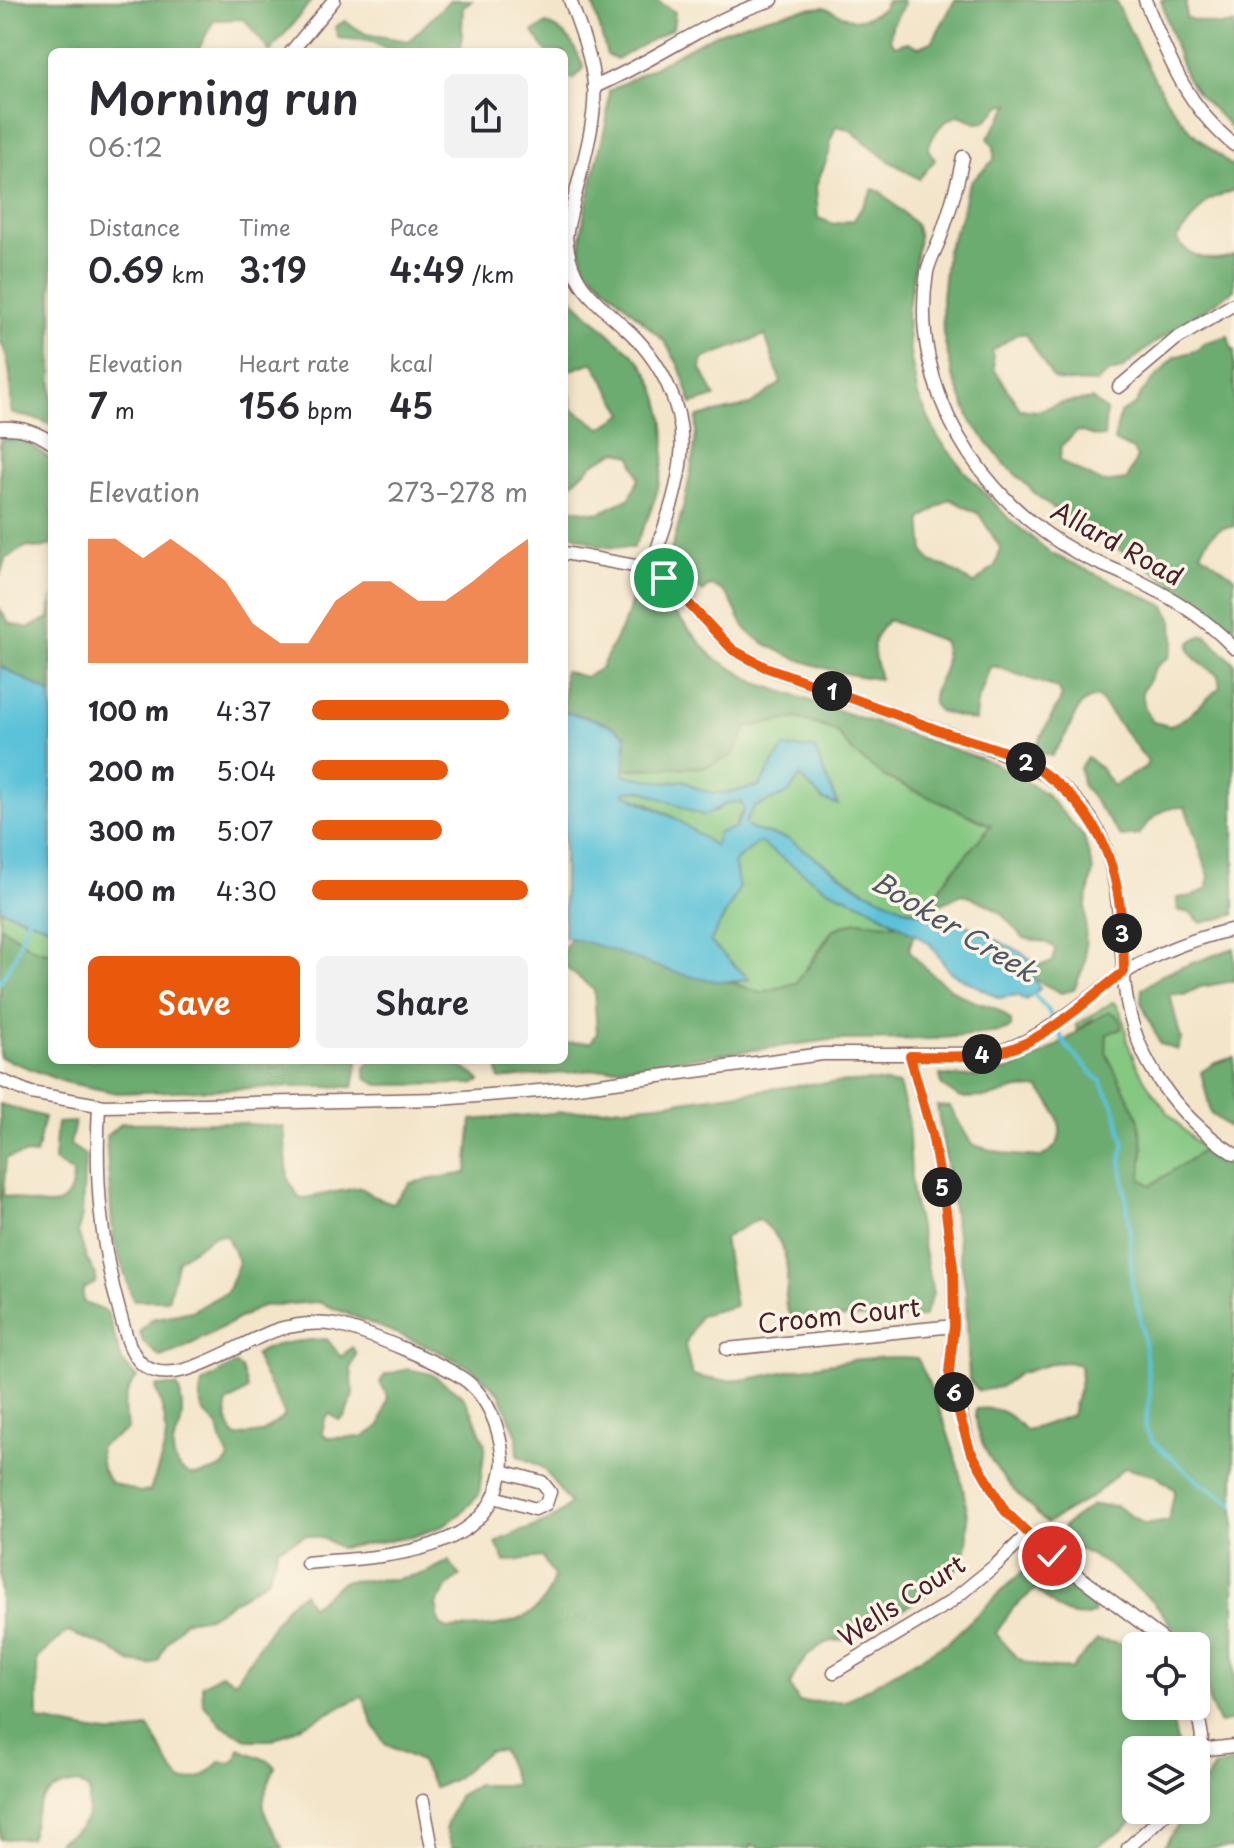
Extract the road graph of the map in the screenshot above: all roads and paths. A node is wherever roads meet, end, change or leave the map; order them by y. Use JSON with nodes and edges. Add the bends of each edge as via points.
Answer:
{"nodes":[{"id":1,"x":334,"y":0,"type":"edge"},
{"id":2,"x":570,"y":0,"type":"edge"},
{"id":3,"x":772,"y":0,"type":"edge"},
{"id":4,"x":1145,"y":0,"type":"edge"},
{"id":5,"x":294,"y":48,"type":"edge"},
{"id":6,"x":594,"y":87,"type":"junction"},
{"id":7,"x":1234,"y":145,"type":"edge"},
{"id":8,"x":963,"y":157,"type":"dead end"},
{"id":9,"x":568,"y":224,"type":"edge"},
{"id":10,"x":568,"y":258,"type":"edge"},
{"id":11,"x":1234,"y":304,"type":"edge"},
{"id":12,"x":1119,"y":387,"type":"dead end"},
{"id":13,"x":0,"y":428,"type":"edge"},
{"id":14,"x":48,"y":441,"type":"edge"},
{"id":15,"x":568,"y":554,"type":"edge"},
{"id":16,"x":651,"y":569,"type":"junction"},
{"id":17,"x":1234,"y":648,"type":"edge"},
{"id":18,"x":1234,"y":929,"type":"edge"},
{"id":19,"x":1124,"y":972,"type":"junction"},
{"id":20,"x":910,"y":1056,"type":"junction"},
{"id":21,"x":0,"y":1080,"type":"edge"},
{"id":22,"x":99,"y":1105,"type":"junction"},
{"id":23,"x":1234,"y":1154,"type":"edge"},
{"id":24,"x":954,"y":1326,"type":"junction"},
{"id":25,"x":727,"y":1349,"type":"dead end"},
{"id":26,"x":502,"y":1471,"type":"junction"},
{"id":27,"x":495,"y":1497,"type":"junction"},
{"id":28,"x":1028,"y":1534,"type":"junction"},
{"id":29,"x":307,"y":1563,"type":"dead end"},
{"id":30,"x":1153,"y":1632,"type":"edge"},
{"id":31,"x":834,"y":1672,"type":"dead end"},
{"id":32,"x":1234,"y":1746,"type":"edge"},
{"id":33,"x":1210,"y":1749,"type":"edge"},
{"id":34,"x":423,"y":1801,"type":"dead end"},
{"id":35,"x":1154,"y":1824,"type":"edge"},
{"id":36,"x":432,"y":1848,"type":"edge"},
{"id":37,"x":1128,"y":1848,"type":"edge"}],
"edges":[{"from":1,"to":5,"type":"street"},
{"from":2,"to":6,"type":"street"},
{"from":3,"to":6,"type":"street","via":[[712,24]]},
{"from":4,"to":7,"type":"street","via":[[1191,101]]},
{"from":6,"to":9,"type":"street"},
{"from":8,"to":17,"type":"street","name":"Allard Road","via":[[956,195],[928,267],[923,300],[933,379],[959,439],[985,476],[1040,530],[1170,597],[1213,626]]},
{"from":10,"to":16,"type":"street","via":[[579,285],[647,352],[674,401],[681,454]]},
{"from":11,"to":12,"type":"street","via":[[1176,339]]},
{"from":13,"to":14,"type":"street","via":[[15,427]]},
{"from":15,"to":16,"type":"street"},
{"from":16,"to":19,"type":"street","via":[[733,650],[765,667],[1027,762],[1070,793],[1097,828],[1112,865]]},
{"from":18,"to":19,"type":"street","via":[[1184,943]]},
{"from":19,"to":20,"type":"street","via":[[1022,1044],[990,1054]]},
{"from":19,"to":23,"type":"street","via":[[1145,1059],[1183,1112]]},
{"from":20,"to":22,"type":"street","via":[[822,1054],[563,1089],[440,1099]]},
{"from":20,"to":24,"type":"street","via":[[945,1204]]},
{"from":21,"to":22,"type":"street","via":[[31,1093]]},
{"from":22,"to":26,"type":"street","via":[[99,1216],[123,1323],[144,1365],[171,1374],[267,1331],[334,1324],[436,1364],[469,1383],[495,1420]]},
{"from":24,"to":25,"type":"street","name":"Croom Court"},
{"from":24,"to":28,"type":"street","via":[[949,1372],[970,1450],[1005,1511]]},
{"from":26,"to":27,"type":"street"},
{"from":26,"to":27,"type":"street","via":[[542,1482],[549,1499],[535,1509]]},
{"from":27,"to":29,"type":"street","via":[[477,1521],[453,1538],[419,1549]]},
{"from":28,"to":30,"type":"street"},
{"from":28,"to":31,"type":"street","name":"Wells Court","via":[[949,1603]]},
{"from":32,"to":33,"type":"street"},
{"from":34,"to":36,"type":"street"},
{"from":35,"to":37,"type":"street"}]}
